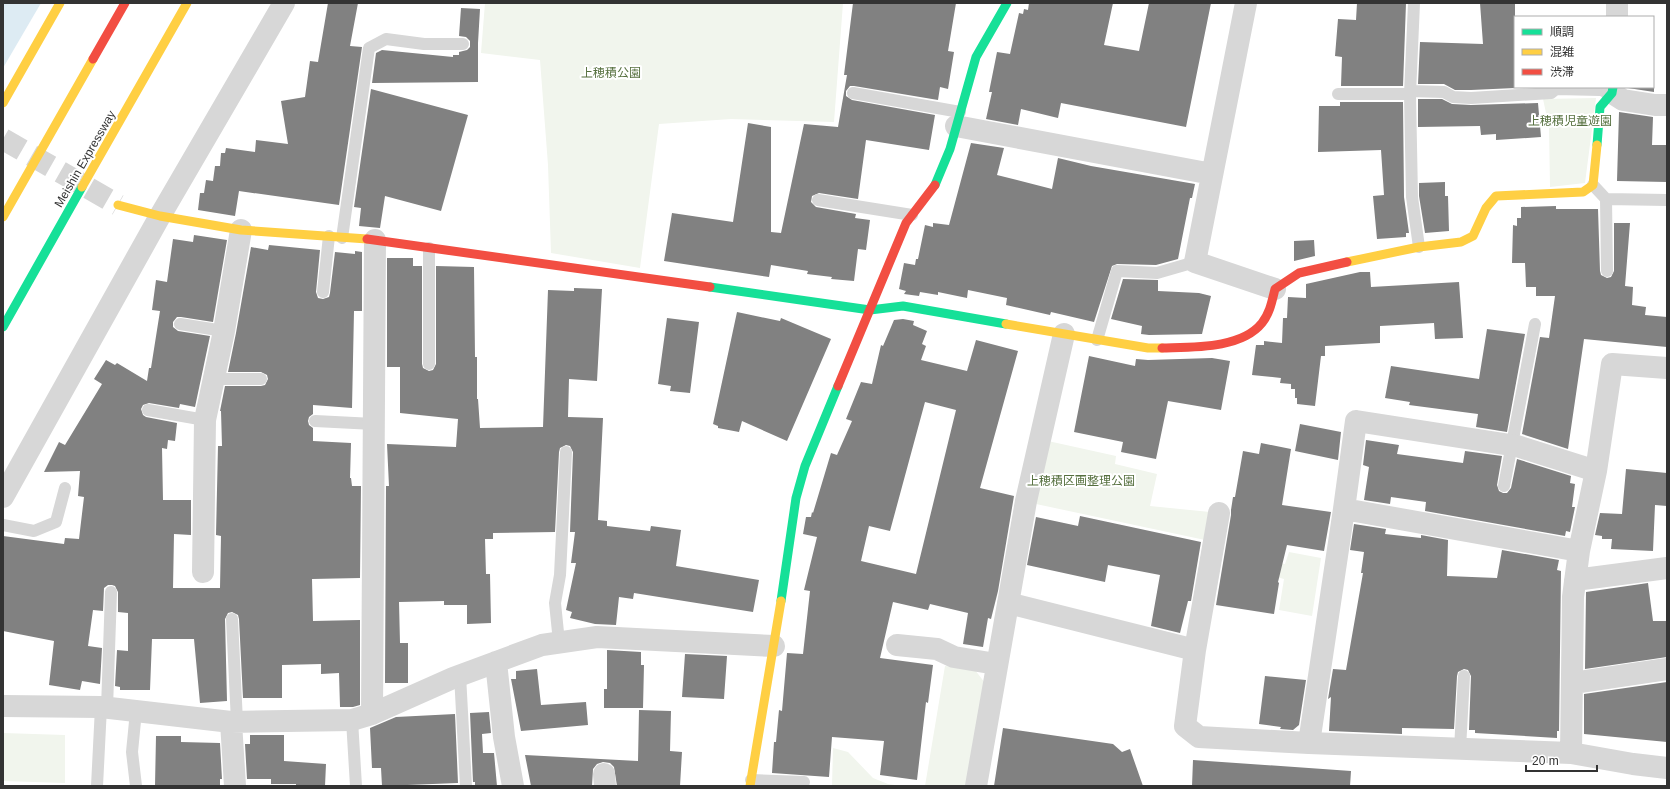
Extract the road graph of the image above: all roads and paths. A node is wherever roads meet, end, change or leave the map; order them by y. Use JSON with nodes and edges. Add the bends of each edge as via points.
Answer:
{"nodes":[{"id":1,"x":60,"y":3,"type":"edge"},
{"id":2,"x":125,"y":3,"type":"edge"},
{"id":3,"x":187,"y":3,"type":"edge"},
{"id":4,"x":284,"y":3,"type":"edge"},
{"id":5,"x":1007,"y":3,"type":"edge"},
{"id":6,"x":1246,"y":3,"type":"edge"},
{"id":7,"x":1414,"y":3,"type":"edge"},
{"id":8,"x":1617,"y":3,"type":"edge"},
{"id":9,"x":1617,"y":16,"type":"edge"},
{"id":10,"x":463,"y":44,"type":"dead end"},
{"id":11,"x":1612,"y":90,"type":"edge"},
{"id":12,"x":1410,"y":92,"type":"junction"},
{"id":13,"x":853,"y":94,"type":"dead end"},
{"id":14,"x":1338,"y":94,"type":"dead end"},
{"id":15,"x":3,"y":103,"type":"edge"},
{"id":16,"x":1667,"y":105,"type":"edge"},
{"id":17,"x":958,"y":119,"type":"junction"},
{"id":18,"x":1212,"y":174,"type":"junction"},
{"id":19,"x":1593,"y":185,"type":"junction"},
{"id":20,"x":1606,"y":199,"type":"junction"},
{"id":21,"x":818,"y":200,"type":"dead end"},
{"id":22,"x":1667,"y":200,"type":"edge"},
{"id":23,"x":118,"y":205,"type":"tunnel mouth"},
{"id":24,"x":912,"y":215,"type":"junction"},
{"id":25,"x":160,"y":216,"type":"junction"},
{"id":26,"x":3,"y":217,"type":"edge"},
{"id":27,"x":241,"y":230,"type":"junction"},
{"id":28,"x":329,"y":236,"type":"junction"},
{"id":29,"x":342,"y":238,"type":"junction"},
{"id":30,"x":375,"y":240,"type":"junction"},
{"id":31,"x":1419,"y":247,"type":"junction"},
{"id":32,"x":429,"y":248,"type":"junction"},
{"id":33,"x":1195,"y":262,"type":"junction"},
{"id":34,"x":1607,"y":271,"type":"dead end"},
{"id":35,"x":1275,"y":288,"type":"junction"},
{"id":36,"x":322,"y":292,"type":"dead end"},
{"id":37,"x":870,"y":310,"type":"junction"},
{"id":38,"x":180,"y":324,"type":"dead end"},
{"id":39,"x":1536,"y":324,"type":"dead end"},
{"id":40,"x":3,"y":327,"type":"edge"},
{"id":41,"x":224,"y":331,"type":"junction"},
{"id":42,"x":1064,"y":334,"type":"junction"},
{"id":43,"x":1098,"y":340,"type":"junction"},
{"id":44,"x":429,"y":364,"type":"dead end"},
{"id":45,"x":1667,"y":368,"type":"edge"},
{"id":46,"x":214,"y":379,"type":"junction"},
{"id":47,"x":261,"y":379,"type":"dead end"},
{"id":48,"x":148,"y":410,"type":"dead end"},
{"id":49,"x":205,"y":420,"type":"junction"},
{"id":50,"x":315,"y":421,"type":"dead end"},
{"id":51,"x":374,"y":424,"type":"junction"},
{"id":52,"x":1513,"y":445,"type":"junction"},
{"id":53,"x":566,"y":452,"type":"dead end"},
{"id":54,"x":1596,"y":471,"type":"junction"},
{"id":55,"x":1504,"y":486,"type":"dead end"},
{"id":56,"x":66,"y":488,"type":"dead end"},
{"id":57,"x":3,"y":497,"type":"edge"},
{"id":58,"x":1344,"y":509,"type":"junction"},
{"id":59,"x":1219,"y":513,"type":"dead end"},
{"id":60,"x":3,"y":525,"type":"edge"},
{"id":61,"x":1579,"y":550,"type":"junction"},
{"id":62,"x":1667,"y":568,"type":"edge"},
{"id":63,"x":203,"y":572,"type":"dead end"},
{"id":64,"x":1575,"y":580,"type":"junction"},
{"id":65,"x":111,"y":592,"type":"dead end"},
{"id":66,"x":1008,"y":603,"type":"junction"},
{"id":67,"x":232,"y":619,"type":"dead end"},
{"id":68,"x":559,"y":642,"type":"junction"},
{"id":69,"x":774,"y":646,"type":"junction"},
{"id":70,"x":897,"y":646,"type":"dead end"},
{"id":71,"x":1195,"y":650,"type":"junction"},
{"id":72,"x":496,"y":662,"type":"junction"},
{"id":73,"x":996,"y":664,"type":"junction"},
{"id":74,"x":1667,"y":669,"type":"edge"},
{"id":75,"x":460,"y":675,"type":"junction"},
{"id":76,"x":1464,"y":676,"type":"dead end"},
{"id":77,"x":1572,"y":683,"type":"junction"},
{"id":78,"x":3,"y":706,"type":"edge"},
{"id":79,"x":104,"y":707,"type":"junction"},
{"id":80,"x":136,"y":711,"type":"junction"},
{"id":81,"x":362,"y":717,"type":"junction"},
{"id":82,"x":234,"y":722,"type":"junction"},
{"id":83,"x":1309,"y":743,"type":"junction"},
{"id":84,"x":1460,"y":749,"type":"junction"},
{"id":85,"x":1571,"y":753,"type":"junction"},
{"id":86,"x":1667,"y":768,"type":"edge"},
{"id":87,"x":804,"y":782,"type":"dead end"},
{"id":88,"x":750,"y":783,"type":"edge"},
{"id":89,"x":97,"y":786,"type":"edge"},
{"id":90,"x":136,"y":786,"type":"edge"},
{"id":91,"x":235,"y":786,"type":"edge"},
{"id":92,"x":356,"y":786,"type":"edge"},
{"id":93,"x":466,"y":786,"type":"edge"},
{"id":94,"x":512,"y":786,"type":"edge"},
{"id":95,"x":976,"y":786,"type":"edge"}],
"edges":[{"from":1,"to":15,"type":"main road"},
{"from":2,"to":26,"type":"main road"},
{"from":3,"to":40,"type":"main road","name":"Meishin Expressway"},
{"from":4,"to":25,"type":"street"},
{"from":5,"to":17,"type":"main road","via":[[976,57]]},
{"from":6,"to":18,"type":"street"},
{"from":7,"to":12,"type":"lane"},
{"from":8,"to":9,"type":"street"},
{"from":10,"to":29,"type":"lane","via":[[424,44],[386,40],[369,48]]},
{"from":11,"to":12,"type":"lane","via":[[1556,89],[1551,93],[1472,98],[1453,97],[1444,92]]},
{"from":11,"to":16,"type":"street","via":[[1623,100]]},
{"from":11,"to":19,"type":"main road","via":[[1600,107]]},
{"from":12,"to":14,"type":"lane"},
{"from":12,"to":31,"type":"lane","via":[[1412,198]]},
{"from":13,"to":17,"type":"lane"},
{"from":17,"to":18,"type":"street"},
{"from":17,"to":24,"type":"main road","via":[[937,182]]},
{"from":18,"to":33,"type":"street"},
{"from":19,"to":20,"type":"lane"},
{"from":19,"to":31,"type":"main road","via":[[1583,192],[1496,196],[1486,208],[1473,236],[1461,242]]},
{"from":20,"to":22,"type":"lane"},
{"from":20,"to":34,"type":"lane"},
{"from":21,"to":24,"type":"lane"},
{"from":23,"to":25,"type":"main road"},
{"from":24,"to":37,"type":"main road","via":[[906,223]]},
{"from":25,"to":27,"type":"main road"},
{"from":25,"to":57,"type":"street"},
{"from":27,"to":28,"type":"main road"},
{"from":27,"to":41,"type":"street"},
{"from":28,"to":29,"type":"main road"},
{"from":28,"to":36,"type":"lane"},
{"from":29,"to":30,"type":"main road"},
{"from":30,"to":32,"type":"main road"},
{"from":30,"to":51,"type":"street"},
{"from":31,"to":35,"type":"main road","via":[[1299,273]]},
{"from":32,"to":37,"type":"main road"},
{"from":32,"to":44,"type":"lane"},
{"from":33,"to":35,"type":"street"},
{"from":33,"to":43,"type":"lane","via":[[1157,273],[1117,271]]},
{"from":35,"to":43,"type":"main road","via":[[1271,307],[1262,323],[1249,335],[1216,345],[1148,348]]},
{"from":37,"to":42,"type":"main road","via":[[903,306]]},
{"from":37,"to":69,"type":"main road","via":[[805,466],[796,498]]},
{"from":38,"to":41,"type":"lane"},
{"from":39,"to":52,"type":"lane"},
{"from":41,"to":46,"type":"street"},
{"from":42,"to":43,"type":"main road"},
{"from":42,"to":66,"type":"street","via":[[1026,501]]},
{"from":45,"to":54,"type":"street","via":[[1612,364]]},
{"from":46,"to":47,"type":"lane"},
{"from":46,"to":49,"type":"street"},
{"from":48,"to":49,"type":"lane"},
{"from":49,"to":63,"type":"street"},
{"from":50,"to":51,"type":"lane"},
{"from":51,"to":81,"type":"street"},
{"from":52,"to":54,"type":"street"},
{"from":52,"to":55,"type":"lane"},
{"from":52,"to":58,"type":"street","via":[[1356,421]]},
{"from":53,"to":68,"type":"lane","via":[[560,575],[555,603]]},
{"from":54,"to":61,"type":"street"},
{"from":56,"to":60,"type":"lane","via":[[56,522],[34,531]]},
{"from":58,"to":61,"type":"street"},
{"from":58,"to":83,"type":"street"},
{"from":59,"to":71,"type":"street"},
{"from":61,"to":64,"type":"street"},
{"from":62,"to":64,"type":"street"},
{"from":64,"to":77,"type":"street"},
{"from":65,"to":79,"type":"lane"},
{"from":66,"to":71,"type":"street"},
{"from":66,"to":73,"type":"street"},
{"from":67,"to":82,"type":"lane"},
{"from":68,"to":69,"type":"street","via":[[597,637]]},
{"from":68,"to":72,"type":"street","via":[[542,645]]},
{"from":69,"to":88,"type":"main road"},
{"from":70,"to":73,"type":"street","via":[[937,649],[954,656]]},
{"from":71,"to":83,"type":"street","via":[[1185,726],[1200,736]]},
{"from":72,"to":75,"type":"street"},
{"from":72,"to":94,"type":"street"},
{"from":73,"to":95,"type":"street"},
{"from":74,"to":77,"type":"street"},
{"from":75,"to":81,"type":"street"},
{"from":75,"to":93,"type":"lane"},
{"from":76,"to":84,"type":"lane"},
{"from":77,"to":85,"type":"street"},
{"from":78,"to":79,"type":"street"},
{"from":79,"to":80,"type":"street"},
{"from":79,"to":89,"type":"lane"},
{"from":80,"to":82,"type":"street"},
{"from":80,"to":90,"type":"lane","via":[[132,752]]},
{"from":81,"to":82,"type":"street"},
{"from":81,"to":92,"type":"lane"},
{"from":82,"to":91,"type":"street"},
{"from":83,"to":84,"type":"street"},
{"from":84,"to":85,"type":"street"},
{"from":85,"to":86,"type":"street"},
{"from":87,"to":88,"type":"lane"}]}
